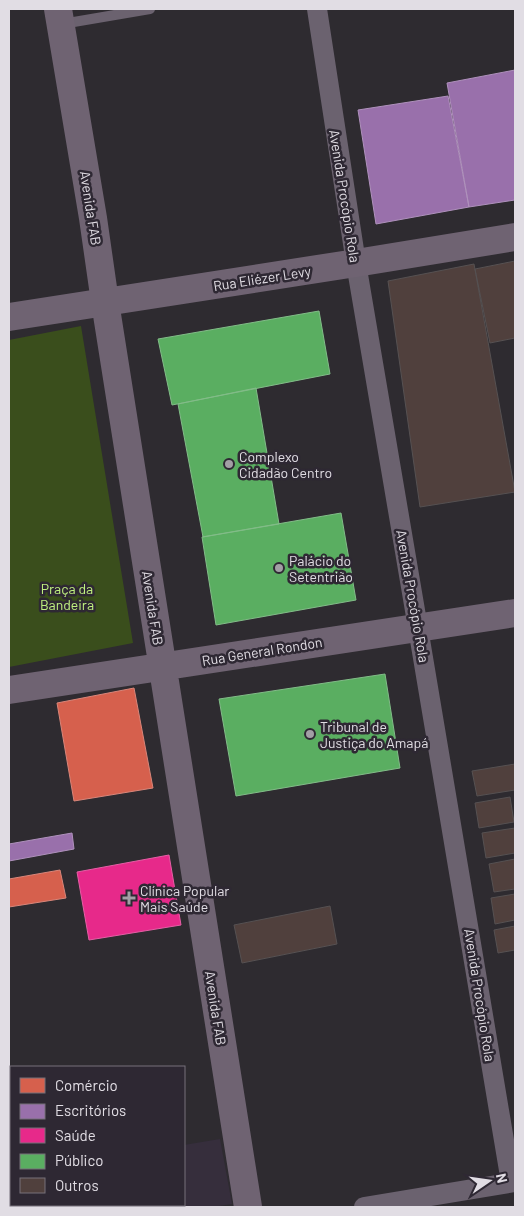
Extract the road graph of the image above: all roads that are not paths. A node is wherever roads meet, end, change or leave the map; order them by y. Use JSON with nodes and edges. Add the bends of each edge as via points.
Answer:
{"nodes":[{"id":1,"x":150,"y":9,"type":"edge"},
{"id":2,"x":317,"y":9,"type":"edge"},
{"id":3,"x":59,"y":16,"type":"edge"},
{"id":4,"x":515,"y":237,"type":"edge"},
{"id":5,"x":356,"y":264,"type":"junction"},
{"id":6,"x":105,"y":302,"type":"junction"},
{"id":7,"x":9,"y":317,"type":"edge"},
{"id":8,"x":515,"y":612,"type":"edge"},
{"id":9,"x":418,"y":628,"type":"junction"},
{"id":10,"x":162,"y":667,"type":"junction"},
{"id":11,"x":9,"y":690,"type":"edge"},
{"id":12,"x":513,"y":1182,"type":"edge"},
{"id":13,"x":248,"y":1207,"type":"edge"},
{"id":14,"x":364,"y":1207,"type":"edge"}],
"edges":[{"from":1,"to":3,"type":"lane"},
{"from":2,"to":5,"type":"street","name":"Avenida Procópio Rola"},
{"from":3,"to":6,"type":"main road","name":"Avenida FAB"},
{"from":4,"to":5,"type":"main road","name":"Rua Eliézer Levy"},
{"from":5,"to":6,"type":"main road","name":"Rua Eliézer Levy"},
{"from":5,"to":9,"type":"street","name":"Avenida Procópio Rola"},
{"from":6,"to":7,"type":"main road","name":"Rua Eliézer Levy"},
{"from":6,"to":10,"type":"main road","name":"Avenida FAB"},
{"from":8,"to":9,"type":"main road","name":"Rua General Rondon"},
{"from":9,"to":10,"type":"main road","name":"Rua General Rondon"},
{"from":9,"to":12,"type":"street","name":"Avenida Procópio Rola"},
{"from":10,"to":11,"type":"main road","name":"Rua General Rondon"},
{"from":10,"to":13,"type":"main road","name":"Avenida FAB"},
{"from":12,"to":14,"type":"street"}]}
